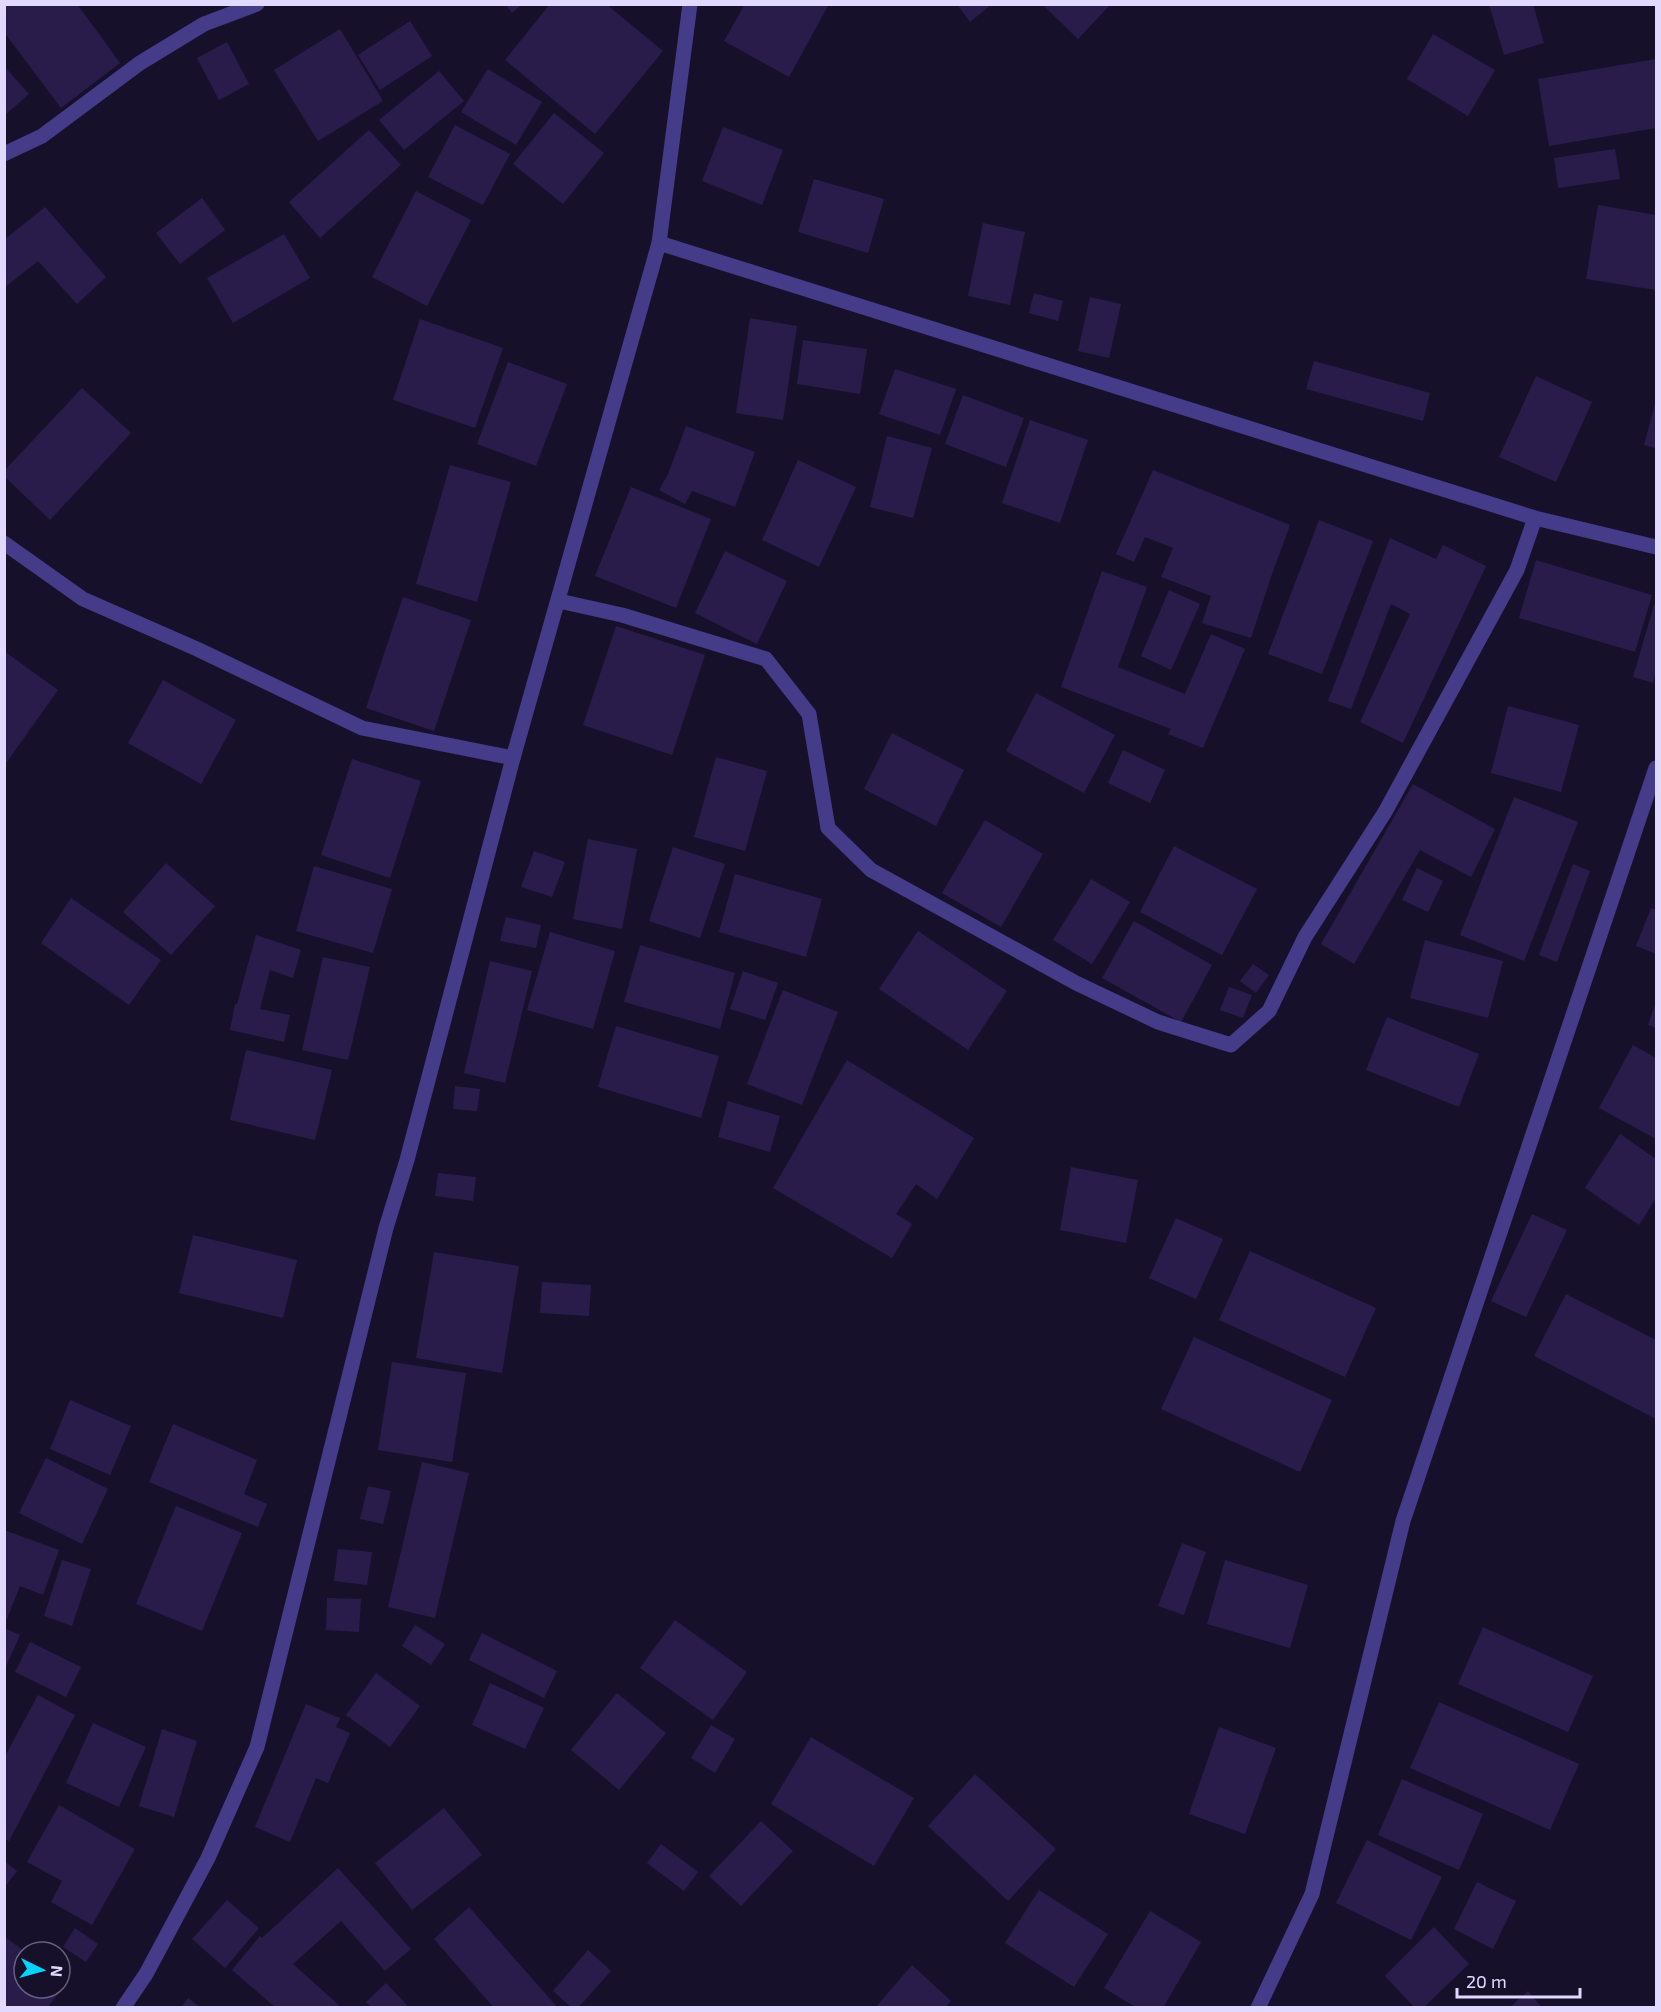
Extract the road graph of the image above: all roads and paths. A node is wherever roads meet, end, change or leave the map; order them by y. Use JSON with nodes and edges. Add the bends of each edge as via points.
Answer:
{"nodes":[{"id":1,"x":257,"y":4,"type":"edge"},
{"id":2,"x":690,"y":4,"type":"edge"},
{"id":3,"x":4,"y":154,"type":"edge"},
{"id":4,"x":659,"y":243,"type":"junction"},
{"id":5,"x":1535,"y":518,"type":"junction"},
{"id":6,"x":4,"y":543,"type":"edge"},
{"id":7,"x":1656,"y":547,"type":"edge"},
{"id":8,"x":559,"y":602,"type":"junction"},
{"id":9,"x":513,"y":758,"type":"junction"},
{"id":10,"x":1656,"y":768,"type":"edge"},
{"id":11,"x":123,"y":2007,"type":"edge"},
{"id":12,"x":1258,"y":2007,"type":"edge"}],
"edges":[{"from":1,"to":3,"type":"street","via":[[204,24],[140,63],[42,136]]},
{"from":2,"to":4,"type":"street"},
{"from":4,"to":5,"type":"street"},
{"from":4,"to":8,"type":"street"},
{"from":5,"to":7,"type":"street"},
{"from":5,"to":8,"type":"street","via":[[1516,570],[1385,812],[1305,938],[1269,1011],[1231,1045],[1158,1022],[1076,983],[871,870],[828,828],[809,714],[766,659],[622,615]]},
{"from":6,"to":9,"type":"street","via":[[83,599],[363,728]]},
{"from":8,"to":9,"type":"street"},
{"from":9,"to":11,"type":"street","via":[[386,1228],[257,1747],[208,1858],[146,1974]]},
{"from":10,"to":12,"type":"street","via":[[1403,1521],[1312,1894]]}]}
